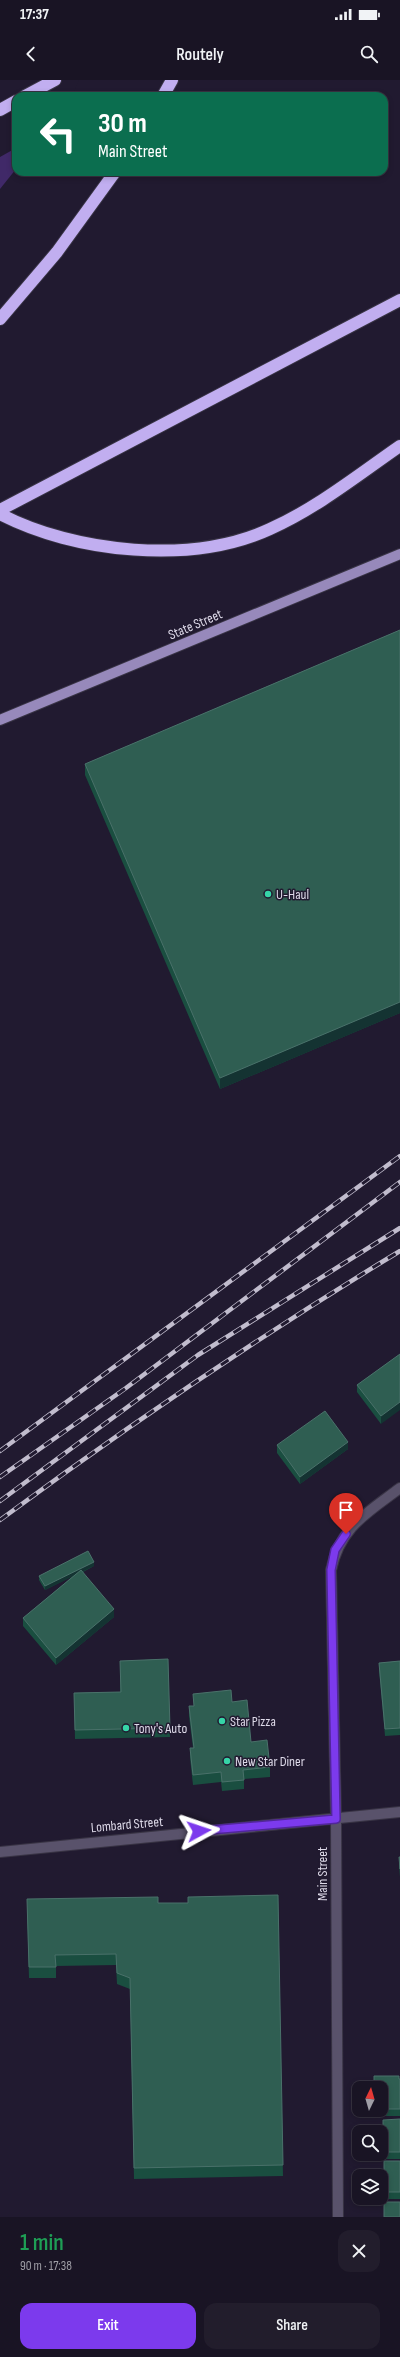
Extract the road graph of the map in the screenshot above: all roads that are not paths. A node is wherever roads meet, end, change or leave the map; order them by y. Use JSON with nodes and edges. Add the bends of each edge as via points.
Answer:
{"nodes":[{"id":1,"x":55,"y":80,"type":"edge"},
{"id":2,"x":172,"y":80,"type":"edge"},
{"id":3,"x":32,"y":92,"type":"edge"},
{"id":4,"x":165,"y":92,"type":"edge"},
{"id":5,"x":12,"y":102,"type":"edge"},
{"id":6,"x":0,"y":110,"type":"edge"},
{"id":7,"x":112,"y":176,"type":"edge"},
{"id":8,"x":400,"y":300,"type":"edge"},
{"id":9,"x":0,"y":319,"type":"edge"},
{"id":10,"x":400,"y":446,"type":"edge"},
{"id":11,"x":0,"y":510,"type":"edge"},
{"id":12,"x":0,"y":514,"type":"edge"},
{"id":13,"x":400,"y":554,"type":"edge"},
{"id":14,"x":0,"y":720,"type":"edge"},
{"id":15,"x":400,"y":1488,"type":"edge"},
{"id":16,"x":400,"y":1812,"type":"edge"},
{"id":17,"x":336,"y":1819,"type":"junction"},
{"id":18,"x":0,"y":1852,"type":"edge"},
{"id":19,"x":338,"y":2217,"type":"edge"}],
"edges":[{"from":1,"to":3,"type":"highway"},
{"from":2,"to":4,"type":"highway"},
{"from":5,"to":6,"type":"highway"},
{"from":7,"to":9,"type":"highway","via":[[57,252]]},
{"from":8,"to":11,"type":"highway"},
{"from":10,"to":12,"type":"highway","via":[[307,510],[268,530],[230,542],[169,550],[114,549],[62,538]]},
{"from":13,"to":14,"type":"main road","name":"State Street"},
{"from":15,"to":17,"type":"street","name":"Main Street","via":[[360,1518],[346,1534],[335,1550],[331,1570]]},
{"from":16,"to":17,"type":"street","name":"Lombard Street"},
{"from":17,"to":18,"type":"street","name":"Lombard Street"},
{"from":17,"to":19,"type":"street","name":"Main Street"}]}
